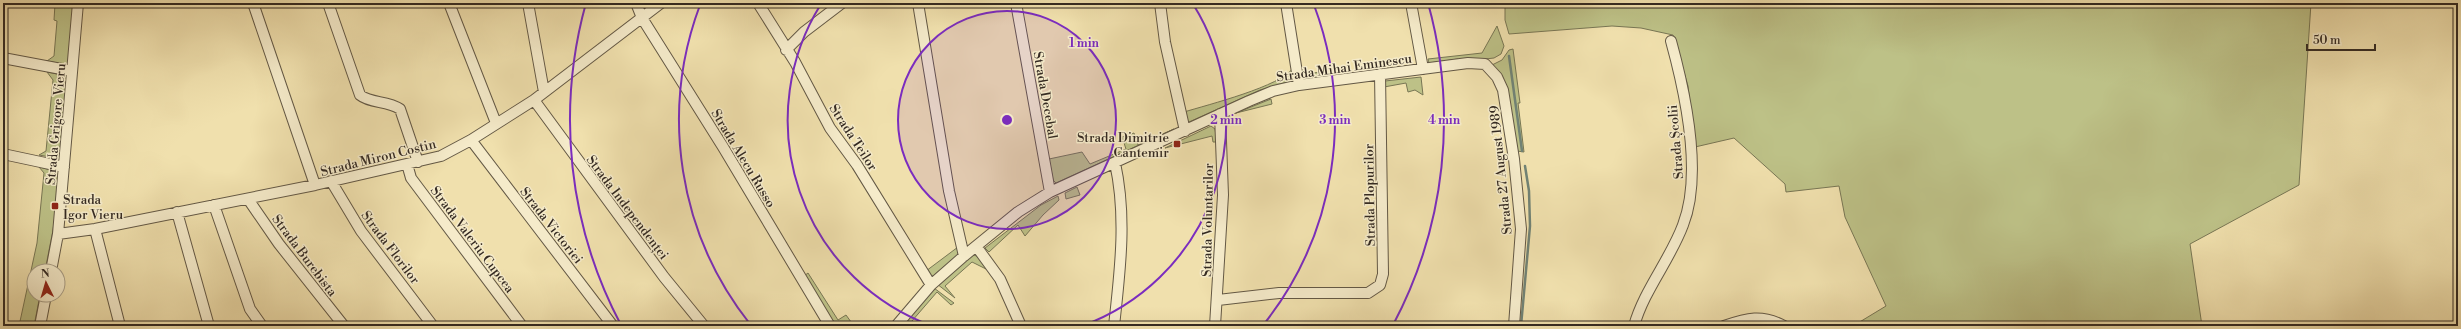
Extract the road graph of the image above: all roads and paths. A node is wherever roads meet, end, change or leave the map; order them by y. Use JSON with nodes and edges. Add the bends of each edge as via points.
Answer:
{"nodes":[{"id":1,"x":78,"y":3,"type":"edge"},
{"id":2,"x":253,"y":3,"type":"edge"},
{"id":3,"x":328,"y":3,"type":"edge"},
{"id":4,"x":449,"y":3,"type":"edge"},
{"id":5,"x":528,"y":3,"type":"edge"},
{"id":6,"x":636,"y":3,"type":"edge"},
{"id":7,"x":661,"y":3,"type":"edge"},
{"id":8,"x":758,"y":3,"type":"edge"},
{"id":9,"x":842,"y":3,"type":"edge"},
{"id":10,"x":918,"y":3,"type":"edge"},
{"id":11,"x":1016,"y":3,"type":"edge"},
{"id":12,"x":1160,"y":3,"type":"edge"},
{"id":13,"x":1286,"y":3,"type":"edge"},
{"id":14,"x":1411,"y":3,"type":"edge"},
{"id":15,"x":642,"y":18,"type":"junction"},
{"id":16,"x":1671,"y":41,"type":"dead end"},
{"id":17,"x":786,"y":50,"type":"junction"},
{"id":18,"x":3,"y":58,"type":"edge"},
{"id":19,"x":1485,"y":64,"type":"joint"},
{"id":20,"x":1423,"y":69,"type":"junction"},
{"id":21,"x":72,"y":71,"type":"junction"},
{"id":22,"x":1380,"y":74,"type":"junction"},
{"id":23,"x":1299,"y":85,"type":"junction"},
{"id":24,"x":544,"y":92,"type":"junction"},
{"id":25,"x":534,"y":100,"type":"junction"},
{"id":26,"x":1220,"y":114,"type":"junction"},
{"id":27,"x":496,"y":123,"type":"junction"},
{"id":28,"x":1185,"y":131,"type":"junction"},
{"id":29,"x":471,"y":140,"type":"junction"},
{"id":30,"x":3,"y":154,"type":"edge"},
{"id":31,"x":418,"y":162,"type":"junction"},
{"id":32,"x":1115,"y":163,"type":"junction"},
{"id":33,"x":407,"y":164,"type":"junction"},
{"id":34,"x":64,"y":166,"type":"junction"},
{"id":35,"x":331,"y":182,"type":"junction"},
{"id":36,"x":315,"y":185,"type":"junction"},
{"id":37,"x":1050,"y":192,"type":"junction"},
{"id":38,"x":248,"y":199,"type":"junction"},
{"id":39,"x":214,"y":205,"type":"junction"},
{"id":40,"x":177,"y":212,"type":"junction"},
{"id":41,"x":95,"y":229,"type":"junction"},
{"id":42,"x":58,"y":234,"type":"junction"},
{"id":43,"x":976,"y":246,"type":"junction"},
{"id":44,"x":964,"y":256,"type":"junction"},
{"id":45,"x":53,"y":263,"type":"edge"},
{"id":46,"x":931,"y":285,"type":"junction"},
{"id":47,"x":1218,"y":300,"type":"junction"},
{"id":48,"x":44,"y":303,"type":"edge"},
{"id":49,"x":40,"y":326,"type":"edge"},
{"id":50,"x":120,"y":326,"type":"edge"},
{"id":51,"x":209,"y":326,"type":"edge"},
{"id":52,"x":262,"y":326,"type":"edge"},
{"id":53,"x":344,"y":326,"type":"edge"},
{"id":54,"x":434,"y":326,"type":"edge"},
{"id":55,"x":522,"y":326,"type":"edge"},
{"id":56,"x":613,"y":326,"type":"edge"},
{"id":57,"x":704,"y":326,"type":"edge"},
{"id":58,"x":830,"y":326,"type":"edge"},
{"id":59,"x":896,"y":326,"type":"edge"},
{"id":60,"x":1021,"y":326,"type":"edge"},
{"id":61,"x":1114,"y":326,"type":"edge"},
{"id":62,"x":1215,"y":326,"type":"edge"},
{"id":63,"x":1514,"y":326,"type":"edge"},
{"id":64,"x":1634,"y":326,"type":"edge"},
{"id":65,"x":1724,"y":326,"type":"edge"},
{"id":66,"x":1784,"y":326,"type":"edge"}],
"edges":[{"from":1,"to":21,"type":"street","name":"Strada Grigore Vieru"},
{"from":2,"to":36,"type":"street"},
{"from":3,"to":31,"type":"street","via":[[360,94],[366,100],[392,103],[400,108]]},
{"from":4,"to":27,"type":"street"},
{"from":5,"to":24,"type":"street"},
{"from":6,"to":15,"type":"street","name":"Strada Alecu Russo"},
{"from":7,"to":15,"type":"street","name":"Strada Miron Costin"},
{"from":8,"to":17,"type":"street","name":"Strada Teilor"},
{"from":9,"to":17,"type":"street","via":[[804,32]]},
{"from":10,"to":44,"type":"street","via":[[949,190]]},
{"from":11,"to":37,"type":"street","name":"Strada Decebal"},
{"from":12,"to":28,"type":"street","via":[[1165,42]]},
{"from":13,"to":23,"type":"street"},
{"from":14,"to":20,"type":"street"},
{"from":15,"to":24,"type":"street","name":"Strada Miron Costin"},
{"from":15,"to":58,"type":"street","name":"Strada Alecu Russo"},
{"from":16,"to":64,"type":"street","name":"Strada Școlii","via":[[1684,87],[1693,174],[1690,202],[1683,226],[1651,285]]},
{"from":17,"to":46,"type":"street","name":"Strada Teilor","via":[[830,128],[857,165]]},
{"from":18,"to":21,"type":"street"},
{"from":19,"to":20,"type":"street","name":"Strada Mihai Eminescu","via":[[1468,63]]},
{"from":19,"to":63,"type":"street","name":"Strada 27 August 1989","via":[[1497,77],[1503,90],[1522,229]]},
{"from":20,"to":22,"type":"street","name":"Strada Mihai Eminescu"},
{"from":21,"to":34,"type":"street","name":"Strada Grigore Vieru"},
{"from":22,"to":23,"type":"street","name":"Strada Mihai Eminescu"},
{"from":22,"to":47,"type":"street","name":"Strada Plopurilor","via":[[1383,274],[1375,290],[1368,293],[1278,293]]},
{"from":23,"to":26,"type":"street","name":"Strada Mihai Eminescu","via":[[1273,91]]},
{"from":24,"to":25,"type":"street","name":"Strada Miron Costin"},
{"from":25,"to":27,"type":"street","name":"Strada Miron Costin"},
{"from":25,"to":57,"type":"street","name":"Strada Independenței","via":[[664,277]]},
{"from":26,"to":28,"type":"street","name":"Strada Mihai Eminescu"},
{"from":26,"to":47,"type":"street","name":"Strada Voluntarilor","via":[[1222,195]]},
{"from":27,"to":29,"type":"street","name":"Strada Miron Costin"},
{"from":28,"to":32,"type":"street","name":"Strada Mihai Eminescu"},
{"from":29,"to":31,"type":"street","name":"Strada Miron Costin","via":[[441,156]]},
{"from":29,"to":56,"type":"street","name":"Strada Victoriei"},
{"from":30,"to":34,"type":"street"},
{"from":31,"to":33,"type":"street","name":"Strada Miron Costin"},
{"from":32,"to":37,"type":"street","name":"Strada Mihai Eminescu"},
{"from":32,"to":61,"type":"street","via":[[1122,193],[1123,220]]},
{"from":33,"to":35,"type":"street","name":"Strada Miron Costin"},
{"from":33,"to":55,"type":"street","name":"Strada Valeriu Cupcea","via":[[411,178]]},
{"from":34,"to":42,"type":"street","name":"Strada Grigore Vieru"},
{"from":35,"to":36,"type":"street","name":"Strada Miron Costin"},
{"from":35,"to":54,"type":"street","name":"Strada Florilor","via":[[361,231]]},
{"from":36,"to":38,"type":"street","name":"Strada Miron Costin"},
{"from":37,"to":43,"type":"street","name":"Strada Mihai Eminescu","via":[[1018,212]]},
{"from":38,"to":39,"type":"street","name":"Strada Miron Costin"},
{"from":38,"to":53,"type":"street","name":"Strada Burebista","via":[[279,244]]},
{"from":39,"to":40,"type":"street","name":"Strada Miron Costin"},
{"from":39,"to":52,"type":"street","via":[[250,309]]},
{"from":40,"to":41,"type":"street","name":"Strada Miron Costin"},
{"from":40,"to":51,"type":"street"},
{"from":41,"to":42,"type":"street","name":"Strada Miron Costin"},
{"from":41,"to":50,"type":"street"},
{"from":42,"to":45,"type":"street","name":"Strada Grigore Vieru"},
{"from":43,"to":44,"type":"street","name":"Strada Mihai Eminescu"},
{"from":43,"to":60,"type":"street","via":[[1000,279]]},
{"from":44,"to":46,"type":"street","name":"Strada Mihai Eminescu"},
{"from":46,"to":59,"type":"street","name":"Strada Mihai Eminescu"},
{"from":47,"to":62,"type":"street","name":"Strada Voluntarilor"},
{"from":48,"to":49,"type":"street"},
{"from":65,"to":66,"type":"street","via":[[1760,317]]}]}
